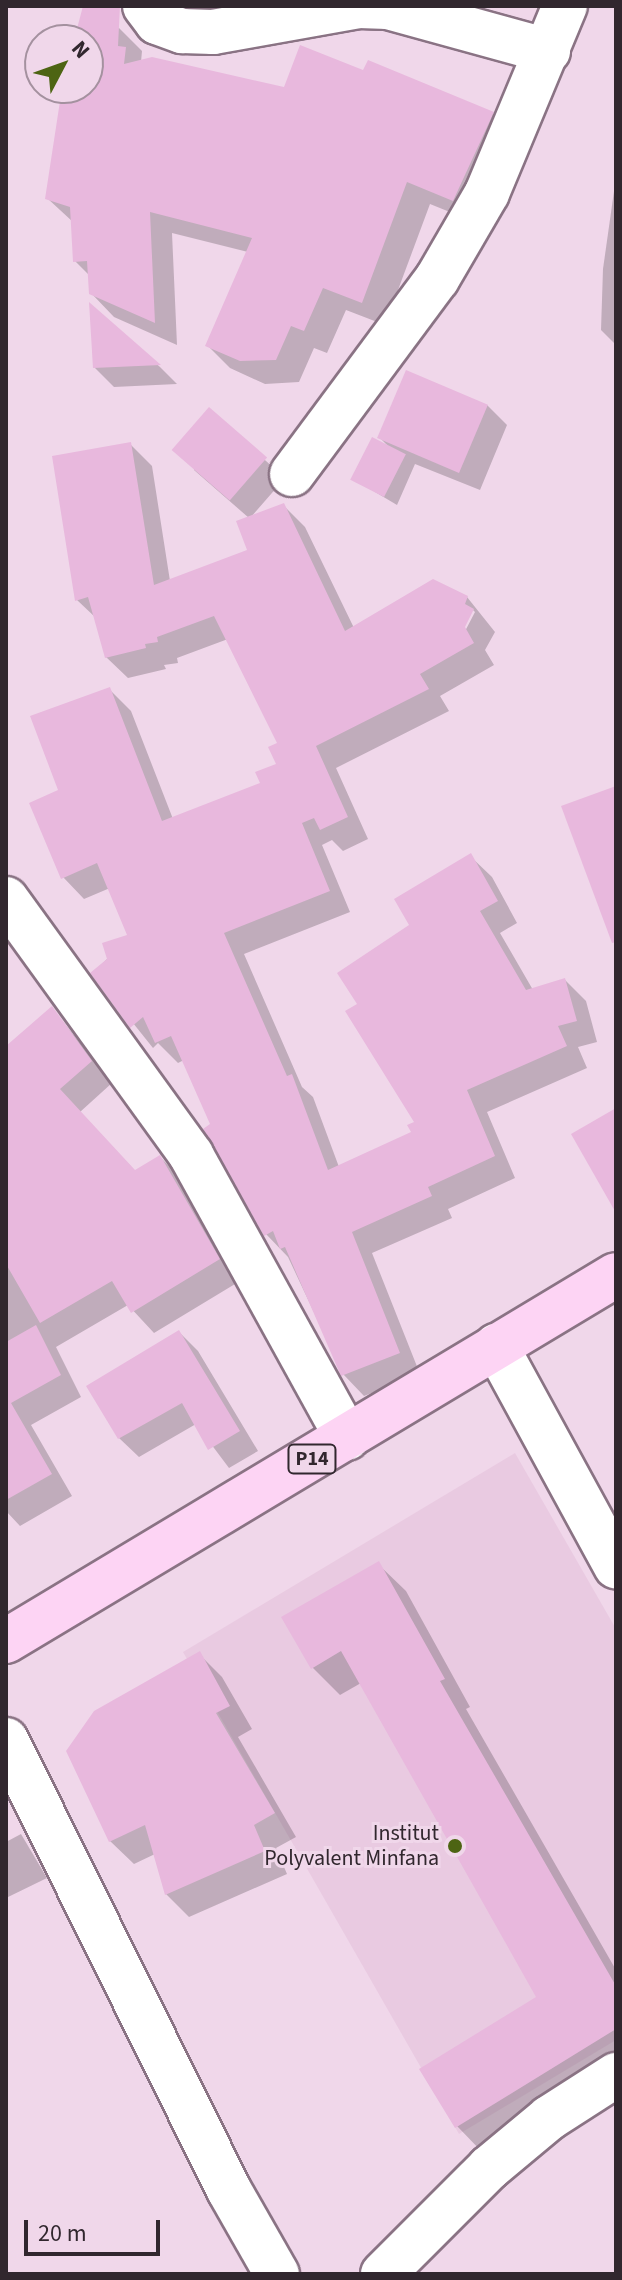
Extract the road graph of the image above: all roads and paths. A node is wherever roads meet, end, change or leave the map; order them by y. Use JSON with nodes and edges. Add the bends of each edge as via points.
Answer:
{"nodes":[{"id":1,"x":145,"y":6,"type":"edge"},
{"id":2,"x":565,"y":6,"type":"edge"},
{"id":3,"x":548,"y":51,"type":"junction"},
{"id":4,"x":292,"y":474,"type":"dead end"},
{"id":5,"x":6,"y":899,"type":"edge"},
{"id":6,"x":616,"y":1275,"type":"edge"},
{"id":7,"x":496,"y":1346,"type":"junction"},
{"id":8,"x":347,"y":1438,"type":"junction"},
{"id":9,"x":616,"y":1566,"type":"edge"},
{"id":10,"x":6,"y":1641,"type":"edge"},
{"id":11,"x":6,"y":1740,"type":"edge"},
{"id":12,"x":616,"y":2075,"type":"edge"},
{"id":13,"x":277,"y":2274,"type":"edge"},
{"id":14,"x":383,"y":2274,"type":"edge"}],
"edges":[{"from":1,"to":3,"type":"street","via":[[157,22],[182,31],[213,32],[359,6],[388,7]]},
{"from":2,"to":3,"type":"street"},
{"from":3,"to":4,"type":"street","via":[[487,193],[437,279]]},
{"from":5,"to":8,"type":"street","via":[[191,1155]]},
{"from":6,"to":7,"type":"main road","number":"P14"},
{"from":7,"to":8,"type":"main road","number":"P14"},
{"from":7,"to":9,"type":"street"},
{"from":8,"to":10,"type":"main road","number":"P14"},
{"from":11,"to":13,"type":"street","via":[[229,2190]]},
{"from":12,"to":14,"type":"street","via":[[549,2118],[489,2168]]}]}
